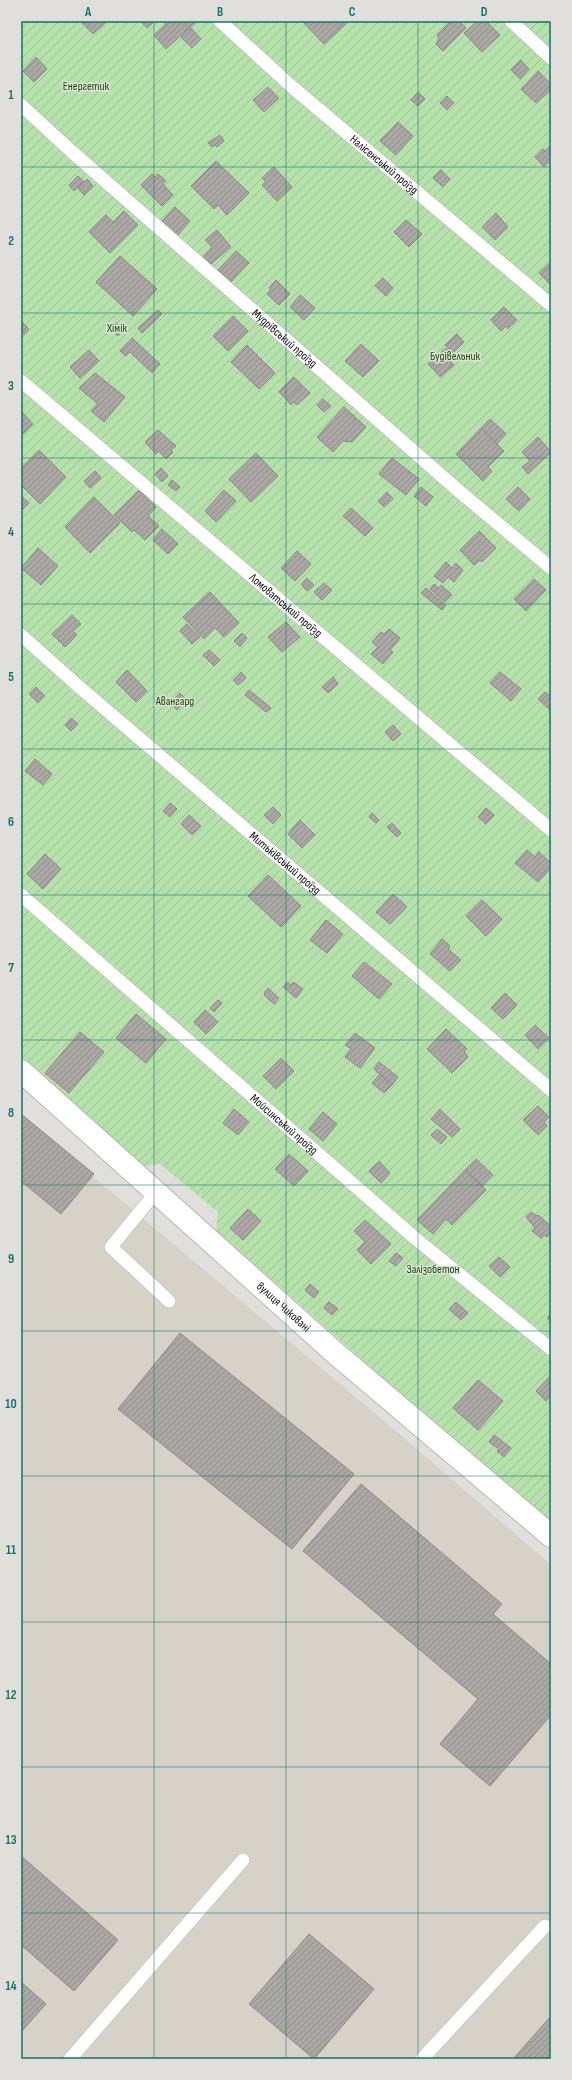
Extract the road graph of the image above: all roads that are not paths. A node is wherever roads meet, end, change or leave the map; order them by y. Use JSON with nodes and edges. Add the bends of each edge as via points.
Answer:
{"nodes":[{"id":1,"x":220,"y":21,"type":"edge"},
{"id":2,"x":511,"y":21,"type":"edge"},
{"id":3,"x":551,"y":58,"type":"edge"},
{"id":4,"x":21,"y":105,"type":"edge"},
{"id":5,"x":551,"y":305,"type":"edge"},
{"id":6,"x":21,"y":381,"type":"edge"},
{"id":7,"x":551,"y":568,"type":"edge"},
{"id":8,"x":21,"y":635,"type":"edge"},
{"id":9,"x":551,"y":830,"type":"edge"},
{"id":10,"x":21,"y":896,"type":"edge"},
{"id":11,"x":21,"y":1071,"type":"edge"},
{"id":12,"x":551,"y":1090,"type":"edge"},
{"id":13,"x":156,"y":1192,"type":"junction"},
{"id":14,"x":169,"y":1301,"type":"dead end"},
{"id":15,"x":551,"y":1349,"type":"edge"},
{"id":16,"x":551,"y":1536,"type":"edge"},
{"id":17,"x":243,"y":1860,"type":"dead end"},
{"id":18,"x":545,"y":1926,"type":"dead end"},
{"id":19,"x":70,"y":2059,"type":"edge"},
{"id":20,"x":422,"y":2059,"type":"edge"}],
"edges":[{"from":1,"to":5,"type":"lane","name":"Налісенський проїзд","via":[[291,86]]},
{"from":2,"to":3,"type":"lane"},
{"from":4,"to":7,"type":"lane","name":"Мудрівський проїзд","via":[[454,487]]},
{"from":6,"to":9,"type":"lane","name":"Ломоватський проїзд"},
{"from":8,"to":12,"type":"lane","name":"Митьківський проїзд"},
{"from":10,"to":15,"type":"lane","name":"Мойсинський проїзд","via":[[416,1239]]},
{"from":11,"to":13,"type":"street","name":"вулиця Чиковані"},
{"from":13,"to":14,"type":"lane","via":[[111,1247]]},
{"from":13,"to":16,"type":"street","name":"вулиця Чиковані","via":[[334,1352]]},
{"from":17,"to":19,"type":"lane"},
{"from":18,"to":20,"type":"lane"}]}
